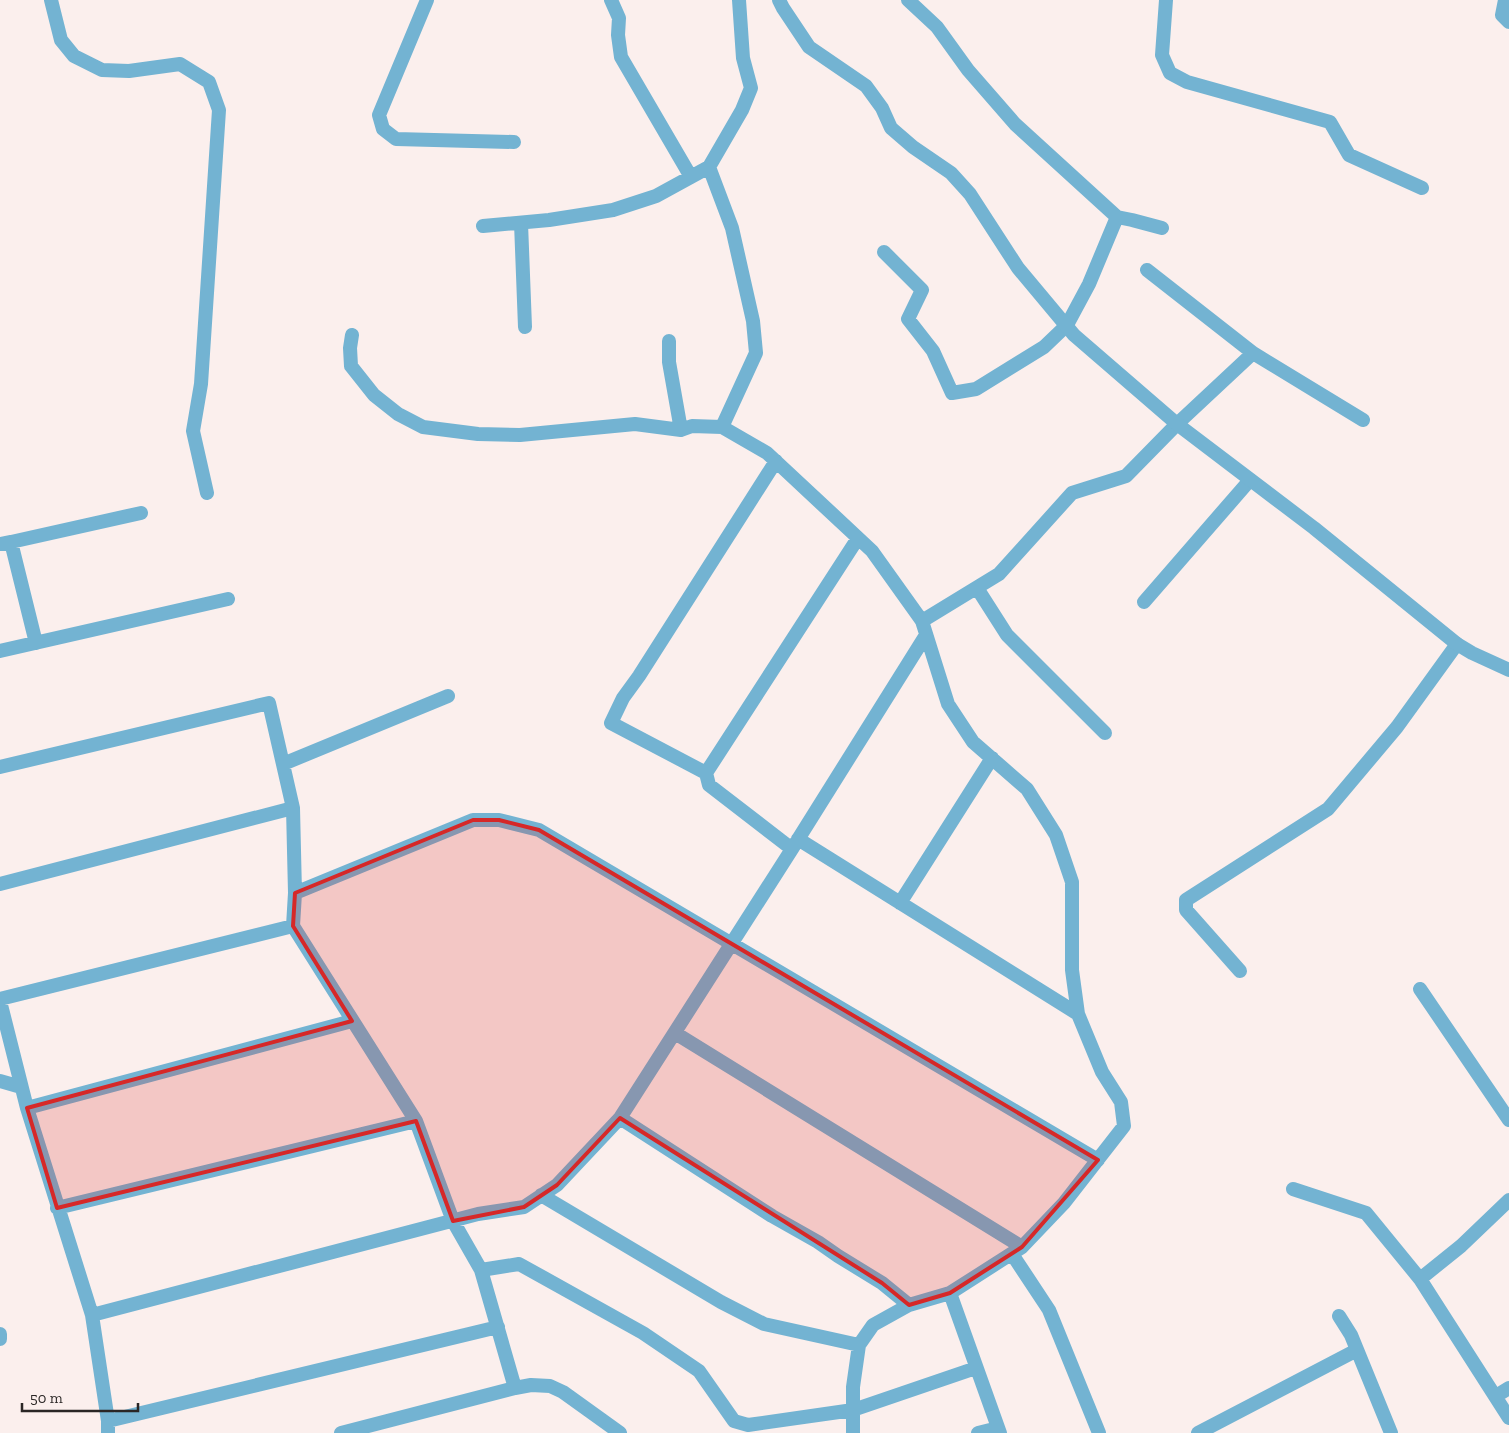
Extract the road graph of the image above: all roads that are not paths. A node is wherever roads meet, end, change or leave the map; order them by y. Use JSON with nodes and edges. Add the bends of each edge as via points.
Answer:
{"nodes":[{"id":1,"x":51,"y":0,"type":"edge"},
{"id":2,"x":427,"y":0,"type":"edge"},
{"id":3,"x":611,"y":0,"type":"edge"},
{"id":4,"x":739,"y":0,"type":"edge"},
{"id":5,"x":779,"y":0,"type":"edge"},
{"id":6,"x":908,"y":0,"type":"edge"},
{"id":7,"x":1166,"y":0,"type":"edge"},
{"id":8,"x":1505,"y":0,"type":"edge"},
{"id":9,"x":1509,"y":22,"type":"edge"},
{"id":10,"x":514,"y":142,"type":"dead end"},
{"id":11,"x":709,"y":167,"type":"junction"},
{"id":12,"x":691,"y":177,"type":"junction"},
{"id":13,"x":1422,"y":188,"type":"dead end"},
{"id":14,"x":1116,"y":218,"type":"junction"},
{"id":15,"x":521,"y":223,"type":"junction"},
{"id":16,"x":483,"y":226,"type":"dead end"},
{"id":17,"x":1162,"y":228,"type":"dead end"},
{"id":18,"x":884,"y":252,"type":"dead end"},
{"id":19,"x":1147,"y":270,"type":"dead end"},
{"id":20,"x":1067,"y":325,"type":"junction"},
{"id":21,"x":525,"y":327,"type":"dead end"},
{"id":22,"x":352,"y":335,"type":"dead end"},
{"id":23,"x":669,"y":341,"type":"dead end"},
{"id":24,"x":1253,"y":353,"type":"junction"},
{"id":25,"x":1363,"y":420,"type":"dead end"},
{"id":26,"x":1177,"y":424,"type":"junction"},
{"id":27,"x":722,"y":427,"type":"junction"},
{"id":28,"x":681,"y":430,"type":"junction"},
{"id":29,"x":776,"y":461,"type":"junction"},
{"id":30,"x":1250,"y":480,"type":"junction"},
{"id":31,"x":207,"y":493,"type":"dead end"},
{"id":32,"x":141,"y":513,"type":"dead end"},
{"id":33,"x":858,"y":538,"type":"junction"},
{"id":34,"x":6,"y":543,"type":"edge"},
{"id":35,"x":977,"y":588,"type":"junction"},
{"id":36,"x":228,"y":599,"type":"dead end"},
{"id":37,"x":1144,"y":602,"type":"dead end"},
{"id":38,"x":922,"y":621,"type":"junction"},
{"id":39,"x":926,"y":634,"type":"junction"},
{"id":40,"x":36,"y":643,"type":"junction"},
{"id":41,"x":1457,"y":644,"type":"junction"},
{"id":42,"x":0,"y":651,"type":"edge"},
{"id":43,"x":1509,"y":670,"type":"edge"},
{"id":44,"x":448,"y":696,"type":"dead end"},
{"id":45,"x":1105,"y":734,"type":"dead end"},
{"id":46,"x":992,"y":758,"type":"junction"},
{"id":47,"x":283,"y":764,"type":"junction"},
{"id":48,"x":0,"y":767,"type":"edge"},
{"id":49,"x":706,"y":773,"type":"junction"},
{"id":50,"x":293,"y":808,"type":"junction"},
{"id":51,"x":795,"y":844,"type":"junction"},
{"id":52,"x":0,"y":884,"type":"edge"},
{"id":53,"x":295,"y":893,"type":"junction"},
{"id":54,"x":900,"y":903,"type":"junction"},
{"id":55,"x":293,"y":926,"type":"junction"},
{"id":56,"x":731,"y":944,"type":"junction"},
{"id":57,"x":1240,"y":971,"type":"dead end"},
{"id":58,"x":1420,"y":989,"type":"dead end"},
{"id":59,"x":0,"y":1000,"type":"edge"},
{"id":60,"x":1078,"y":1014,"type":"junction"},
{"id":61,"x":352,"y":1021,"type":"junction"},
{"id":62,"x":675,"y":1033,"type":"junction"},
{"id":63,"x":0,"y":1081,"type":"edge"},
{"id":64,"x":22,"y":1087,"type":"junction"},
{"id":65,"x":27,"y":1108,"type":"junction"},
{"id":66,"x":620,"y":1118,"type":"junction"},
{"id":67,"x":1509,"y":1120,"type":"edge"},
{"id":68,"x":416,"y":1121,"type":"junction"},
{"id":69,"x":1098,"y":1160,"type":"junction"},
{"id":70,"x":1293,"y":1189,"type":"dead end"},
{"id":71,"x":541,"y":1196,"type":"junction"},
{"id":72,"x":1509,"y":1200,"type":"edge"},
{"id":73,"x":58,"y":1208,"type":"junction"},
{"id":74,"x":453,"y":1221,"type":"junction"},
{"id":75,"x":1017,"y":1250,"type":"junction"},
{"id":76,"x":481,"y":1270,"type":"junction"},
{"id":77,"x":1420,"y":1279,"type":"junction"},
{"id":78,"x":950,"y":1293,"type":"junction"},
{"id":79,"x":909,"y":1305,"type":"junction"},
{"id":80,"x":92,"y":1315,"type":"junction"},
{"id":81,"x":1339,"y":1316,"type":"dead end"},
{"id":82,"x":498,"y":1328,"type":"junction"},
{"id":83,"x":0,"y":1334,"type":"edge"},
{"id":84,"x":0,"y":1339,"type":"edge"},
{"id":85,"x":859,"y":1345,"type":"junction"},
{"id":86,"x":1357,"y":1350,"type":"junction"},
{"id":87,"x":976,"y":1368,"type":"junction"},
{"id":88,"x":515,"y":1388,"type":"junction"},
{"id":89,"x":1509,"y":1388,"type":"edge"},
{"id":90,"x":1496,"y":1396,"type":"junction"},
{"id":91,"x":853,"y":1410,"type":"junction"},
{"id":92,"x":1509,"y":1418,"type":"edge"},
{"id":93,"x":108,"y":1427,"type":"edge"},
{"id":94,"x":999,"y":1430,"type":"edge"},
{"id":95,"x":341,"y":1433,"type":"edge"},
{"id":96,"x":620,"y":1433,"type":"edge"},
{"id":97,"x":854,"y":1433,"type":"edge"},
{"id":98,"x":978,"y":1433,"type":"edge"},
{"id":99,"x":1099,"y":1433,"type":"edge"},
{"id":100,"x":1198,"y":1433,"type":"edge"},
{"id":101,"x":1391,"y":1433,"type":"edge"}],
"edges":[{"from":1,"to":31,"type":"street","via":[[61,40],[74,56],[102,70],[129,71],[180,64],[209,82],[219,110],[201,384],[193,431]]},
{"from":2,"to":10,"type":"street","via":[[378,115],[383,130],[396,139]]},
{"from":3,"to":12,"type":"street","via":[[619,18],[621,57]]},
{"from":4,"to":11,"type":"street","via":[[743,58],[751,88]]},
{"from":5,"to":20,"type":"street","via":[[809,47],[866,86],[891,128],[951,173],[970,194],[1018,268]]},
{"from":6,"to":14,"type":"street","via":[[937,27],[968,70],[1015,124]]},
{"from":7,"to":13,"type":"street","via":[[1162,55],[1170,73],[1187,82],[1330,122],[1349,155]]},
{"from":8,"to":9,"type":"street","via":[[1502,15]]},
{"from":11,"to":12,"type":"street"},
{"from":11,"to":27,"type":"street","via":[[732,228],[753,321],[756,353]]},
{"from":12,"to":15,"type":"street","via":[[656,196],[613,210]]},
{"from":14,"to":17,"type":"street"},
{"from":14,"to":20,"type":"street","via":[[1089,284]]},
{"from":15,"to":16,"type":"street"},
{"from":15,"to":21,"type":"street"},
{"from":18,"to":20,"type":"street","via":[[922,290],[908,319],[933,351],[952,393],[976,388],[1044,347]]},
{"from":19,"to":24,"type":"street"},
{"from":20,"to":26,"type":"street","via":[[1074,335]]},
{"from":22,"to":28,"type":"street","via":[[351,366],[374,396],[423,427],[520,435],[635,424]]},
{"from":23,"to":28,"type":"street","via":[[669,362]]},
{"from":24,"to":25,"type":"street"},
{"from":24,"to":26,"type":"street"},
{"from":26,"to":30,"type":"street"},
{"from":26,"to":35,"type":"street","via":[[1126,476],[1072,493],[999,574]]},
{"from":27,"to":28,"type":"street","via":[[692,426]]},
{"from":27,"to":29,"type":"street"},
{"from":29,"to":33,"type":"street"},
{"from":29,"to":49,"type":"street","via":[[623,698],[611,723]]},
{"from":30,"to":37,"type":"street"},
{"from":30,"to":41,"type":"street"},
{"from":32,"to":34,"type":"street"},
{"from":33,"to":38,"type":"street","via":[[872,551]]},
{"from":33,"to":49,"type":"street"},
{"from":34,"to":40,"type":"street"},
{"from":35,"to":38,"type":"street"},
{"from":35,"to":45,"type":"street","via":[[1008,635]]},
{"from":36,"to":40,"type":"street"},
{"from":38,"to":39,"type":"street"},
{"from":39,"to":46,"type":"street","via":[[948,704],[973,742]]},
{"from":39,"to":51,"type":"street"},
{"from":40,"to":42,"type":"street"},
{"from":41,"to":43,"type":"street"},
{"from":41,"to":57,"type":"street","via":[[1397,726],[1328,809],[1186,900],[1186,910]]},
{"from":44,"to":47,"type":"street"},
{"from":46,"to":54,"type":"street"},
{"from":46,"to":60,"type":"street","via":[[1027,789],[1056,835],[1072,882],[1072,970]]},
{"from":47,"to":48,"type":"street","via":[[269,703]]},
{"from":47,"to":50,"type":"street"},
{"from":49,"to":51,"type":"street","via":[[709,785]]},
{"from":50,"to":52,"type":"street"},
{"from":50,"to":53,"type":"street"},
{"from":51,"to":54,"type":"street"},
{"from":51,"to":56,"type":"street"},
{"from":53,"to":55,"type":"street"},
{"from":53,"to":56,"type":"street","via":[[473,820],[499,820],[539,830]]},
{"from":54,"to":60,"type":"street"},
{"from":55,"to":59,"type":"street"},
{"from":55,"to":61,"type":"street"},
{"from":56,"to":62,"type":"street"},
{"from":56,"to":69,"type":"street"},
{"from":58,"to":67,"type":"street"},
{"from":59,"to":64,"type":"street"},
{"from":60,"to":69,"type":"street","via":[[1102,1072],[1120,1102],[1124,1126]]},
{"from":61,"to":65,"type":"street"},
{"from":61,"to":68,"type":"street"},
{"from":62,"to":66,"type":"street"},
{"from":62,"to":75,"type":"street"},
{"from":63,"to":64,"type":"street"},
{"from":64,"to":65,"type":"street"},
{"from":65,"to":73,"type":"street"},
{"from":66,"to":71,"type":"street","via":[[557,1185]]},
{"from":66,"to":79,"type":"street","via":[[875,1278]]},
{"from":68,"to":73,"type":"street"},
{"from":68,"to":74,"type":"street"},
{"from":69,"to":75,"type":"street","via":[[1064,1203]]},
{"from":70,"to":77,"type":"street","via":[[1366,1213]]},
{"from":71,"to":74,"type":"street","via":[[524,1207]]},
{"from":71,"to":85,"type":"street","via":[[764,1324]]},
{"from":72,"to":77,"type":"street","via":[[1461,1246]]},
{"from":73,"to":80,"type":"street"},
{"from":74,"to":76,"type":"street"},
{"from":74,"to":80,"type":"street"},
{"from":75,"to":78,"type":"street"},
{"from":75,"to":99,"type":"street","via":[[1049,1310]]},
{"from":76,"to":82,"type":"street"},
{"from":76,"to":91,"type":"street","via":[[519,1264],[643,1333],[699,1371],[734,1421],[748,1424]]},
{"from":77,"to":90,"type":"street"},
{"from":78,"to":79,"type":"street"},
{"from":78,"to":87,"type":"street"},
{"from":79,"to":85,"type":"street","via":[[874,1325]]},
{"from":80,"to":93,"type":"street"},
{"from":81,"to":86,"type":"street"},
{"from":82,"to":88,"type":"street"},
{"from":82,"to":93,"type":"street"},
{"from":83,"to":84,"type":"street"},
{"from":85,"to":91,"type":"street","via":[[852,1387]]},
{"from":86,"to":100,"type":"street"},
{"from":86,"to":101,"type":"street"},
{"from":87,"to":91,"type":"street"},
{"from":87,"to":94,"type":"street"},
{"from":88,"to":95,"type":"street"},
{"from":88,"to":96,"type":"street","via":[[550,1386]]},
{"from":89,"to":90,"type":"street"},
{"from":90,"to":92,"type":"street"},
{"from":91,"to":97,"type":"street"},
{"from":94,"to":98,"type":"street"}]}
